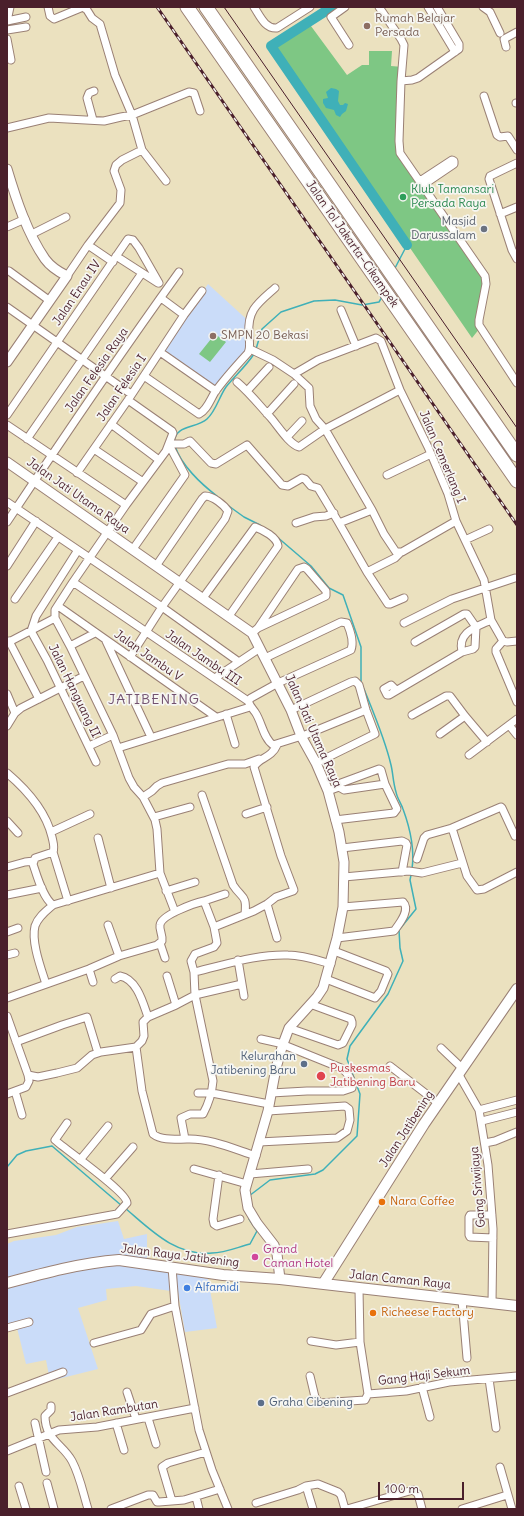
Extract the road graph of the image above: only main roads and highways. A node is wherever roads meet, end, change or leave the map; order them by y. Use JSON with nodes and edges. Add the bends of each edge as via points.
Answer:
{"nodes":[{"id":1,"x":187,"y":7,"type":"edge"},
{"id":2,"x":206,"y":7,"type":"edge"},
{"id":3,"x":517,"y":455,"type":"edge"},
{"id":4,"x":517,"y":481,"type":"edge"},
{"id":5,"x":517,"y":989,"type":"edge"},
{"id":6,"x":280,"y":1279,"type":"joint"},
{"id":7,"x":7,"y":1283,"type":"edge"},
{"id":8,"x":323,"y":1284,"type":"junction"},
{"id":9,"x":517,"y":1306,"type":"edge"}],
"edges":[{"from":1,"to":4,"type":"highway","name":"Jalan Tol Jakarta–Cikampek"},
{"from":2,"to":3,"type":"highway","name":"Jalan Tol Jakarta–Cikampek"},
{"from":5,"to":8,"type":"main road","name":"Jalan Jatibening","via":[[438,1103]]},
{"from":6,"to":7,"type":"main road","name":"Jalan Raya Jatibening","via":[[114,1260],[66,1268]]},
{"from":6,"to":8,"type":"main road","name":"Jalan Caman Raya"},
{"from":8,"to":9,"type":"main road","name":"Jalan Caman Raya"}]}
